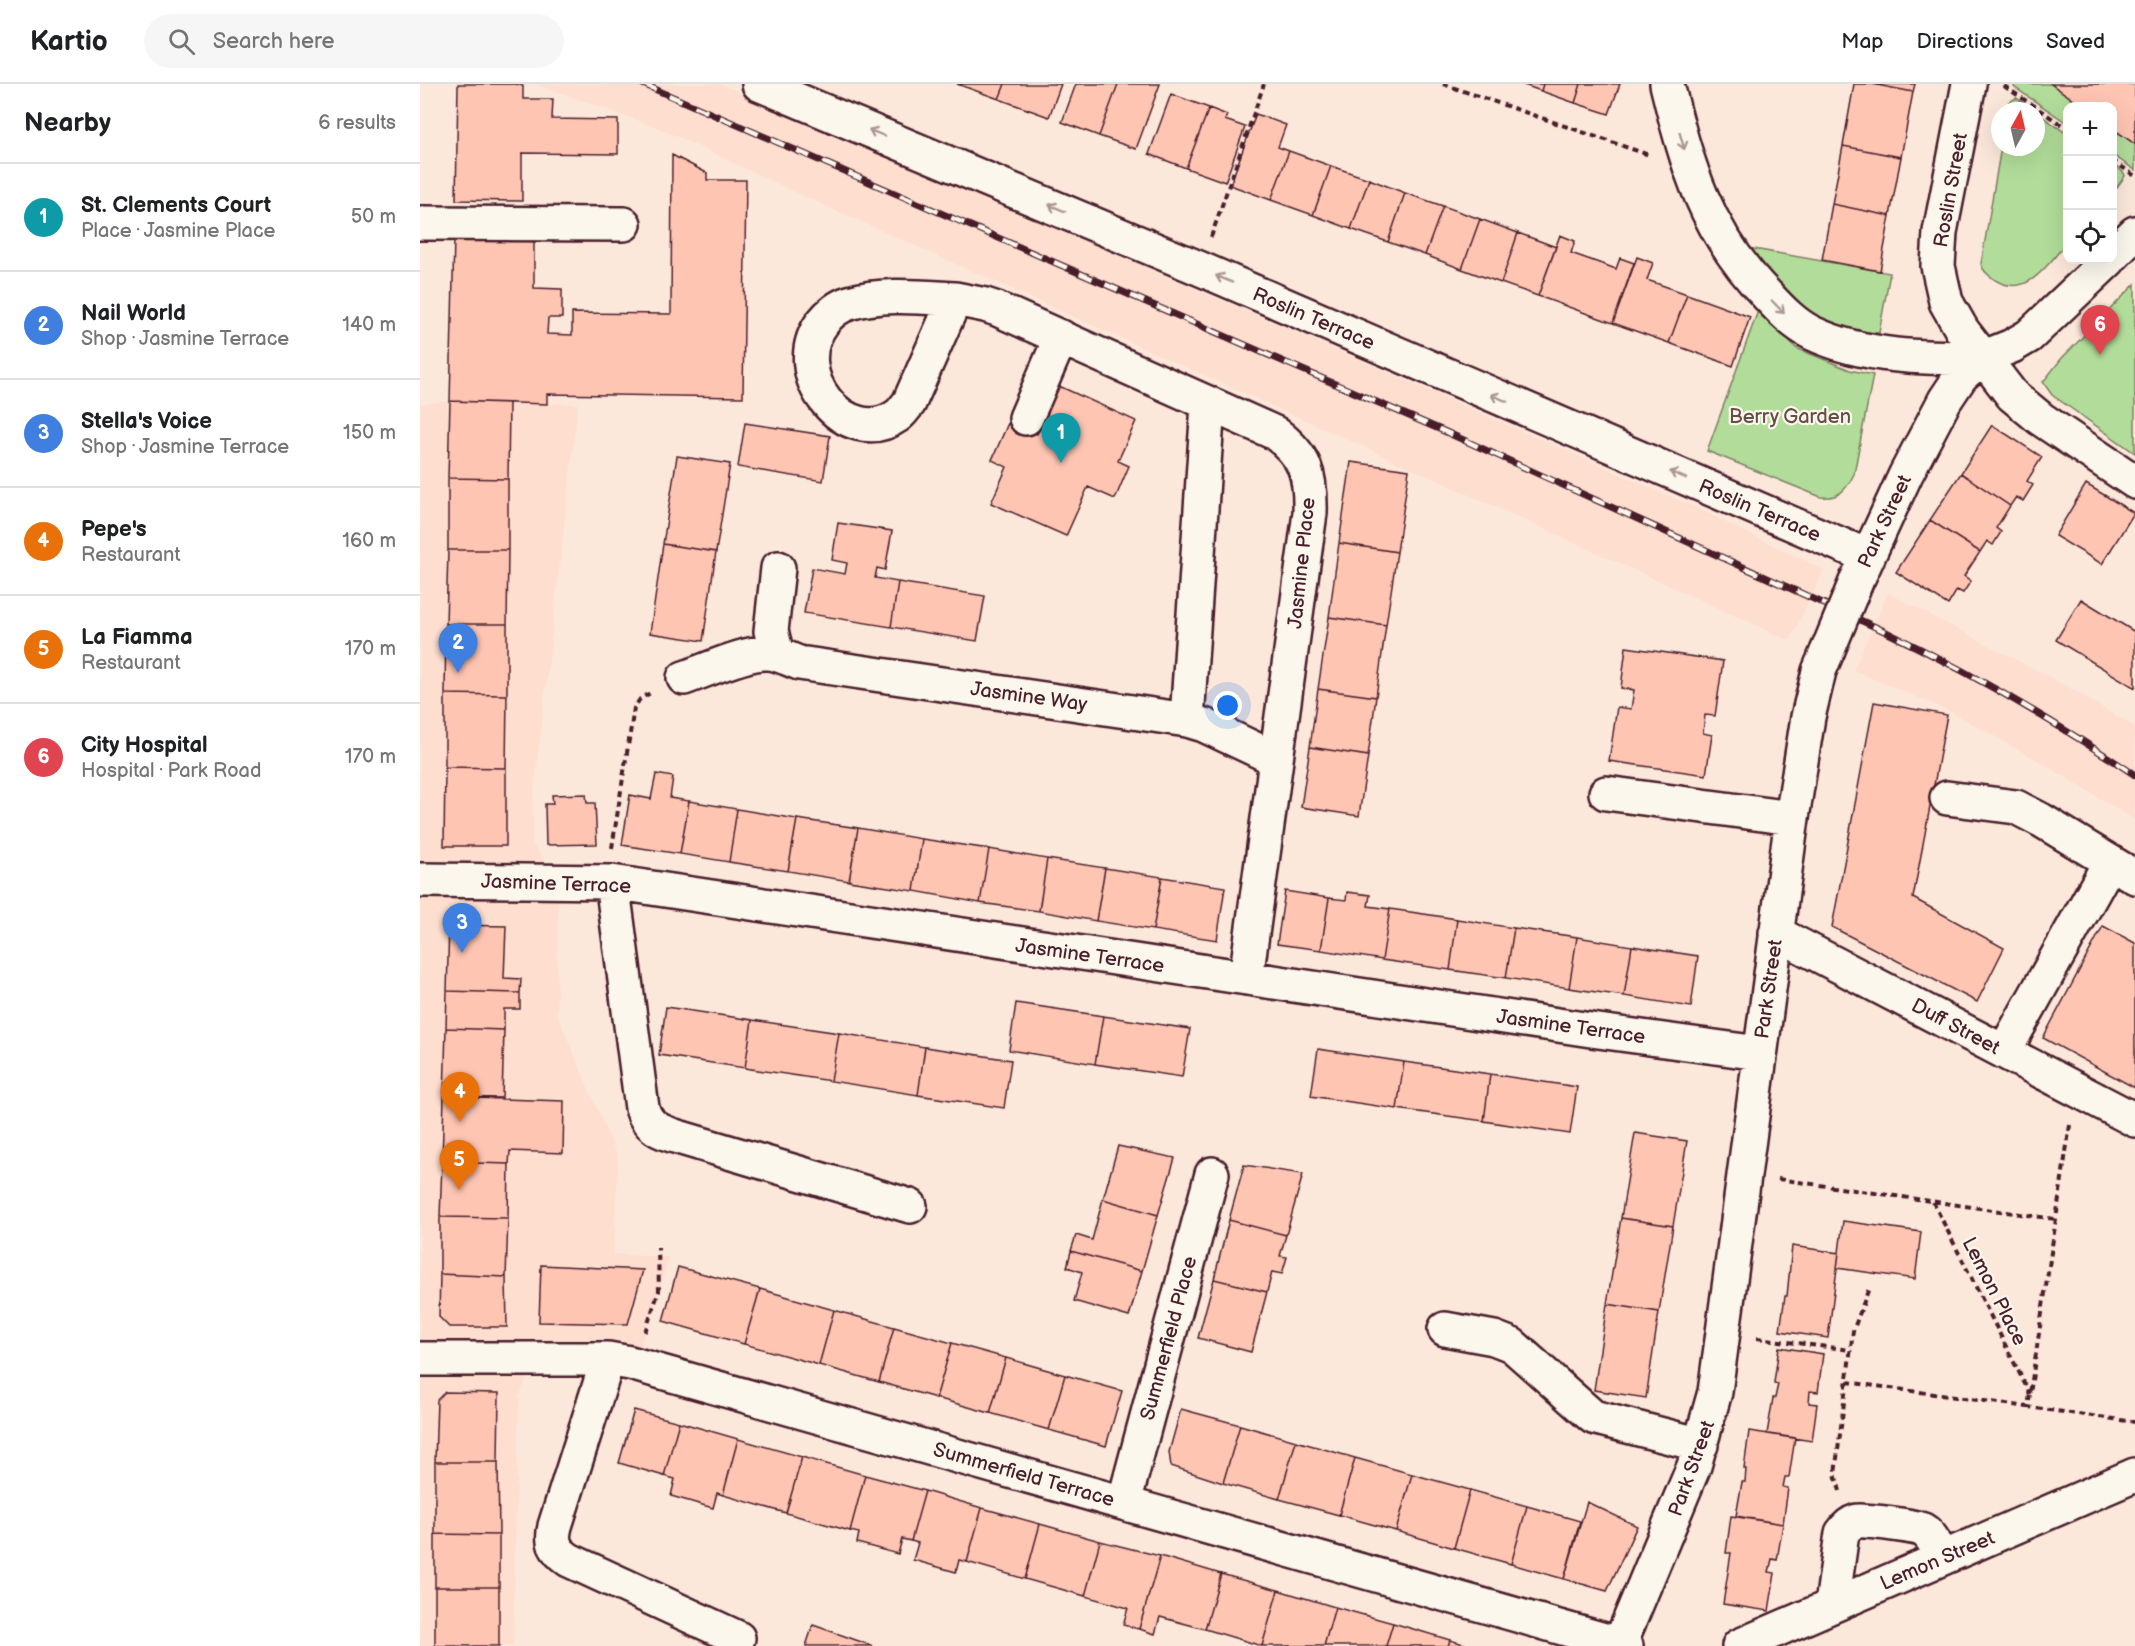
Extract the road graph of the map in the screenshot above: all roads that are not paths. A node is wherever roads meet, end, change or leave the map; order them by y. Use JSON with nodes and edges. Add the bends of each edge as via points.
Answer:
{"nodes":[{"id":1,"x":759,"y":84,"type":"edge"},
{"id":2,"x":1667,"y":84,"type":"edge"},
{"id":3,"x":1970,"y":84,"type":"edge"},
{"id":4,"x":420,"y":222,"type":"edge"},
{"id":5,"x":624,"y":224,"type":"dead end"},
{"id":6,"x":2135,"y":233,"type":"edge"},
{"id":7,"x":2117,"y":251,"type":"edge"},
{"id":8,"x":2105,"y":264,"type":"edge"},
{"id":9,"x":955,"y":299,"type":"junction"},
{"id":10,"x":1047,"y":331,"type":"junction"},
{"id":11,"x":1982,"y":358,"type":"junction"},
{"id":12,"x":1208,"y":404,"type":"junction"},
{"id":13,"x":1026,"y":418,"type":"dead end"},
{"id":14,"x":2135,"y":482,"type":"edge"},
{"id":15,"x":1863,"y":567,"type":"junction"},
{"id":16,"x":778,"y":568,"type":"dead end"},
{"id":17,"x":777,"y":654,"type":"junction"},
{"id":18,"x":684,"y":678,"type":"road end"},
{"id":19,"x":1187,"y":720,"type":"junction"},
{"id":20,"x":1276,"y":759,"type":"junction"},
{"id":21,"x":1606,"y":793,"type":"dead end"},
{"id":22,"x":1947,"y":798,"type":"dead end"},
{"id":23,"x":1792,"y":818,"type":"junction"},
{"id":24,"x":2123,"y":869,"type":"edge"},
{"id":25,"x":420,"y":880,"type":"edge"},
{"id":26,"x":612,"y":882,"type":"junction"},
{"id":27,"x":1776,"y":933,"type":"junction"},
{"id":28,"x":1246,"y":978,"type":"junction"},
{"id":29,"x":2004,"y":1052,"type":"junction"},
{"id":30,"x":1759,"y":1053,"type":"junction"},
{"id":31,"x":2135,"y":1120,"type":"edge"},
{"id":32,"x":1212,"y":1174,"type":"dead end"},
{"id":33,"x":910,"y":1206,"type":"dead end"},
{"id":34,"x":1445,"y":1329,"type":"dead end"},
{"id":35,"x":420,"y":1359,"type":"edge"},
{"id":36,"x":621,"y":1362,"type":"junction"},
{"id":37,"x":1701,"y":1445,"type":"junction"},
{"id":38,"x":2135,"y":1475,"type":"edge"},
{"id":39,"x":1125,"y":1503,"type":"junction"},
{"id":40,"x":1941,"y":1558,"type":"junction"},
{"id":41,"x":1832,"y":1605,"type":"junction"},
{"id":42,"x":738,"y":1638,"type":"dead end"},
{"id":43,"x":1622,"y":1645,"type":"edge"},
{"id":44,"x":1739,"y":1646,"type":"edge"}],
"edges":[{"from":15,"to":1,"type":"street","name":"Roslin Terrace","one_way":true,"via":[[1201,269]]},
{"from":2,"to":11,"type":"street","one_way":true,"via":[[1690,169],[1707,211],[1738,263],[1789,318],[1840,344],[1917,358]]},
{"from":3,"to":11,"type":"street","name":"Roslin Street","via":[[1940,232],[1938,266],[1946,302]]},
{"from":4,"to":5,"type":"street"},
{"from":6,"to":7,"type":"street"},
{"from":8,"to":11,"type":"street","via":[[2029,336]]},
{"from":9,"to":9,"type":"street","name":"Jasmine Place","via":[[909,403],[899,415],[869,425],[839,414],[825,401],[810,370],[816,331],[828,315],[846,304],[867,299]]},
{"from":9,"to":10,"type":"street","name":"Jasmine Place","via":[[985,304]]},
{"from":10,"to":12,"type":"street","name":"Jasmine Place"},
{"from":10,"to":13,"type":"street"},
{"from":11,"to":14,"type":"street","name":"Roslin Street","via":[[2012,395],[2034,413]]},
{"from":11,"to":15,"type":"street","name":"Park Street","via":[[1961,376],[1945,400]]},
{"from":12,"to":19,"type":"street"},
{"from":12,"to":20,"type":"street","name":"Jasmine Place","via":[[1289,443],[1300,456],[1308,477],[1310,513]]},
{"from":15,"to":23,"type":"street","name":"Park Street","bridge":true,"via":[[1819,671]]},
{"from":16,"to":17,"type":"street","via":[[771,631]]},
{"from":17,"to":18,"type":"street","name":"Jasmine Way","via":[[745,656]]},
{"from":17,"to":19,"type":"street","name":"Jasmine Way","via":[[799,663]]},
{"from":19,"to":20,"type":"street","name":"Jasmine Way"},
{"from":20,"to":28,"type":"street","name":"Jasmine Place"},
{"from":21,"to":23,"type":"street"},
{"from":22,"to":24,"type":"street","via":[[2016,807]]},
{"from":23,"to":27,"type":"street","name":"Park Street"},
{"from":24,"to":29,"type":"street"},
{"from":25,"to":26,"type":"street","name":"Jasmine Terrace"},
{"from":26,"to":28,"type":"street","name":"Jasmine Terrace"},
{"from":26,"to":33,"type":"street","via":[[642,1108],[655,1129]]},
{"from":27,"to":29,"type":"street","name":"Duff Street"},
{"from":27,"to":30,"type":"street","name":"Park Street"},
{"from":28,"to":30,"type":"street","name":"Jasmine Terrace"},
{"from":29,"to":31,"type":"street","name":"Duff Street"},
{"from":30,"to":37,"type":"street","name":"Park Street","via":[[1724,1334]]},
{"from":32,"to":39,"type":"street","name":"Summerfield Place"},
{"from":34,"to":37,"type":"street","via":[[1512,1345],[1593,1417]]},
{"from":35,"to":36,"type":"street","name":"Summerfield Terrace"},
{"from":36,"to":39,"type":"street","name":"Summerfield Terrace"},
{"from":36,"to":42,"type":"street","via":[[555,1526],[554,1546],[569,1560]]},
{"from":37,"to":43,"type":"street","name":"Park Street"},
{"from":38,"to":40,"type":"street","name":"Lemon Street"},
{"from":39,"to":43,"type":"street","name":"Summerfield Terrace"},
{"from":40,"to":41,"type":"street","name":"Lemon Street"},
{"from":40,"to":41,"type":"street","via":[[1932,1538],[1919,1528],[1866,1521],[1850,1524],[1842,1533]]},
{"from":41,"to":44,"type":"street","name":"Lemon Street"}]}
